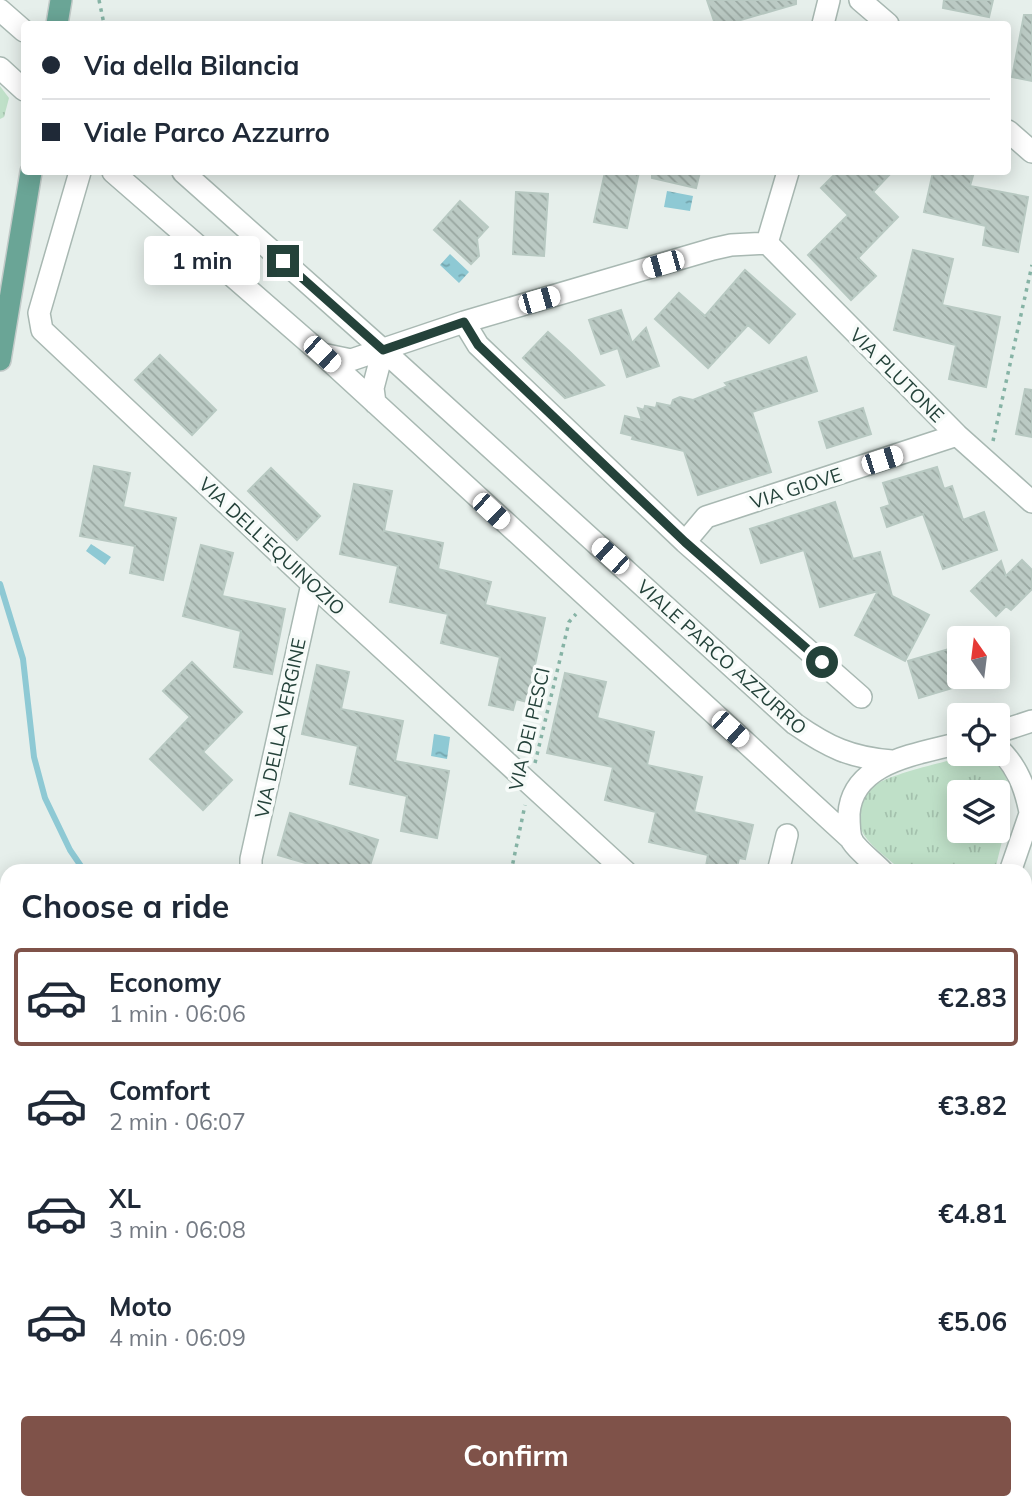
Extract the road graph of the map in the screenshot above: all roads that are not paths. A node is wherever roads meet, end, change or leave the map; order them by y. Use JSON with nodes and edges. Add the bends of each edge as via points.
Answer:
{"nodes":[{"id":1,"x":61,"y":0,"type":"edge"},
{"id":2,"x":829,"y":0,"type":"edge"},
{"id":3,"x":860,"y":0,"type":"edge"},
{"id":4,"x":3,"y":12,"type":"edge"},
{"id":5,"x":58,"y":21,"type":"edge"},
{"id":6,"x":824,"y":21,"type":"edge"},
{"id":7,"x":884,"y":21,"type":"edge"},
{"id":8,"x":21,"y":29,"type":"edge"},
{"id":9,"x":0,"y":68,"type":"edge"},
{"id":10,"x":21,"y":87,"type":"edge"},
{"id":11,"x":1011,"y":134,"type":"edge"},
{"id":12,"x":1032,"y":152,"type":"edge"},
{"id":13,"x":31,"y":175,"type":"edge"},
{"id":14,"x":79,"y":175,"type":"edge"},
{"id":15,"x":116,"y":175,"type":"edge"},
{"id":16,"x":186,"y":175,"type":"edge"},
{"id":17,"x":787,"y":175,"type":"edge"},
{"id":18,"x":767,"y":243,"type":"junction"},
{"id":19,"x":464,"y":322,"type":"junction"},
{"id":20,"x":383,"y":350,"type":"junction"},
{"id":21,"x":322,"y":354,"type":"junction"},
{"id":22,"x":0,"y":360,"type":"edge"},
{"id":23,"x":375,"y":403,"type":"junction"},
{"id":24,"x":957,"y":435,"type":"junction"},
{"id":25,"x":1032,"y":502,"type":"edge"},
{"id":26,"x":685,"y":542,"type":"junction"},
{"id":27,"x":312,"y":584,"type":"junction"},
{"id":28,"x":861,"y":696,"type":"dead end"},
{"id":29,"x":1032,"y":721,"type":"edge"},
{"id":30,"x":1010,"y":728,"type":"edge"},
{"id":31,"x":947,"y":746,"type":"edge"},
{"id":32,"x":1010,"y":760,"type":"edge"},
{"id":33,"x":892,"y":761,"type":"junction"},
{"id":34,"x":1031,"y":810,"type":"edge"},
{"id":35,"x":787,"y":835,"type":"dead end"},
{"id":36,"x":852,"y":840,"type":"junction"},
{"id":37,"x":251,"y":864,"type":"edge"},
{"id":38,"x":617,"y":864,"type":"edge"},
{"id":39,"x":780,"y":864,"type":"edge"},
{"id":40,"x":875,"y":864,"type":"edge"},
{"id":41,"x":1013,"y":864,"type":"edge"}],
"edges":[{"from":1,"to":5,"type":"main road"},
{"from":2,"to":6,"type":"street"},
{"from":3,"to":7,"type":"street"},
{"from":4,"to":8,"type":"street"},
{"from":9,"to":10,"type":"street"},
{"from":11,"to":12,"type":"street"},
{"from":13,"to":22,"type":"main road"},
{"from":14,"to":27,"type":"street","name":"VIA DELL'EQUINOZIO","via":[[39,313],[42,330]]},
{"from":15,"to":21,"type":"street"},
{"from":16,"to":20,"type":"street","name":"VIALE PARCO AZZURRO"},
{"from":17,"to":18,"type":"street"},
{"from":18,"to":19,"type":"street","via":[[713,249]]},
{"from":18,"to":24,"type":"street","name":"VIA PLUTONE"},
{"from":19,"to":20,"type":"street"},
{"from":19,"to":26,"type":"street","via":[[478,345]]},
{"from":20,"to":21,"type":"street","via":[[351,360]]},
{"from":20,"to":23,"type":"street","via":[[373,388]]},
{"from":20,"to":33,"type":"street","name":"VIALE PARCO AZZURRO","via":[[795,724],[840,751]]},
{"from":21,"to":23,"type":"street"},
{"from":23,"to":36,"type":"street"},
{"from":24,"to":25,"type":"street","name":"VIA PLUTONE"},
{"from":24,"to":26,"type":"street","name":"VIA GIOVE","via":[[706,517]]},
{"from":26,"to":28,"type":"street"},
{"from":27,"to":37,"type":"street","name":"VIA DELLA VERGINE"},
{"from":27,"to":38,"type":"street","name":"VIA DELL'EQUINOZIO"},
{"from":29,"to":30,"type":"street"},
{"from":31,"to":33,"type":"street","name":"VIALE PARCO AZZURRO"},
{"from":32,"to":34,"type":"street"},
{"from":33,"to":36,"type":"street","name":"VIALE PARCO AZZURRO","via":[[868,777],[855,793],[849,814]]},
{"from":34,"to":41,"type":"street"},
{"from":35,"to":39,"type":"street"},
{"from":36,"to":40,"type":"street"}]}
